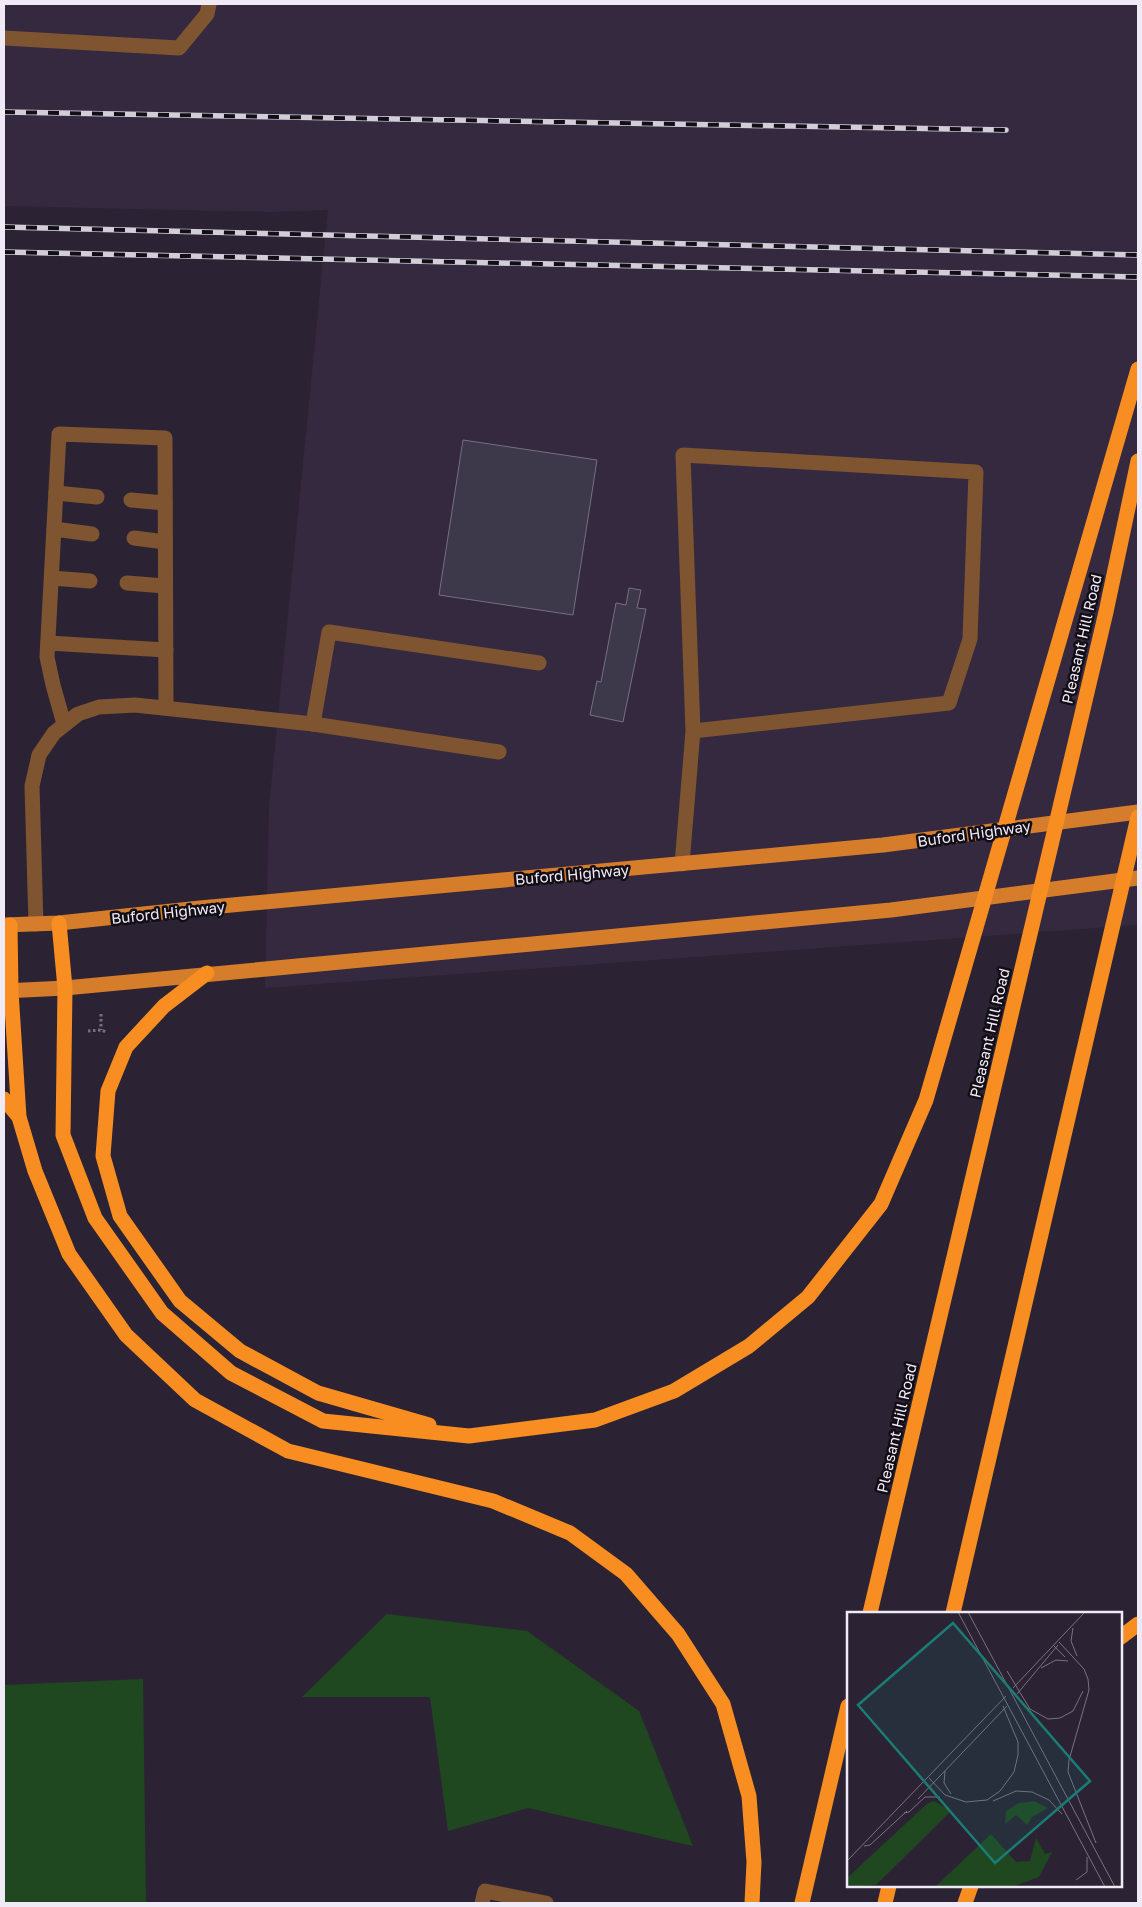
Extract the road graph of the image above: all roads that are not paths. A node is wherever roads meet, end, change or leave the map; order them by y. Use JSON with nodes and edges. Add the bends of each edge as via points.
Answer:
{"nodes":[{"id":1,"x":209,"y":4,"type":"edge"},
{"id":2,"x":4,"y":38,"type":"edge"},
{"id":3,"x":1138,"y":369,"type":"edge"},
{"id":4,"x":1138,"y":461,"type":"edge"},
{"id":5,"x":56,"y":493,"type":"junction"},
{"id":6,"x":97,"y":497,"type":"dead end"},
{"id":7,"x":131,"y":500,"type":"dead end"},
{"id":8,"x":165,"y":503,"type":"junction"},
{"id":9,"x":54,"y":529,"type":"junction"},
{"id":10,"x":92,"y":534,"type":"dead end"},
{"id":11,"x":134,"y":538,"type":"dead end"},
{"id":12,"x":165,"y":542,"type":"junction"},
{"id":13,"x":52,"y":578,"type":"junction"},
{"id":14,"x":90,"y":581,"type":"dead end"},
{"id":15,"x":128,"y":583,"type":"dead end"},
{"id":16,"x":166,"y":586,"type":"junction"},
{"id":17,"x":48,"y":642,"type":"junction"},
{"id":18,"x":166,"y":650,"type":"junction"},
{"id":19,"x":539,"y":663,"type":"dead end"},
{"id":20,"x":166,"y":708,"type":"junction"},
{"id":21,"x":64,"y":724,"type":"junction"},
{"id":22,"x":313,"y":724,"type":"junction"},
{"id":23,"x":692,"y":731,"type":"junction"},
{"id":24,"x":499,"y":752,"type":"dead end"},
{"id":25,"x":1138,"y":812,"type":"edge"},
{"id":26,"x":1138,"y":817,"type":"edge"},
{"id":27,"x":682,"y":864,"type":"junction"},
{"id":28,"x":1138,"y":878,"type":"edge"},
{"id":29,"x":36,"y":924,"type":"junction"},
{"id":30,"x":59,"y":924,"type":"junction"},
{"id":31,"x":7,"y":925,"type":"edge"},
{"id":32,"x":207,"y":973,"type":"junction"},
{"id":33,"x":65,"y":988,"type":"junction"},
{"id":34,"x":7,"y":991,"type":"edge"},
{"id":35,"x":4,"y":1099,"type":"edge"},
{"id":36,"x":18,"y":1117,"type":"junction"},
{"id":37,"x":469,"y":1436,"type":"junction"},
{"id":38,"x":870,"y":1612,"type":"edge"},
{"id":39,"x":953,"y":1612,"type":"edge"},
{"id":40,"x":1138,"y":1624,"type":"edge"},
{"id":41,"x":1122,"y":1636,"type":"edge"},
{"id":42,"x":847,"y":1710,"type":"edge"},
{"id":43,"x":889,"y":1887,"type":"edge"},
{"id":44,"x":971,"y":1887,"type":"edge"},
{"id":45,"x":482,"y":1903,"type":"edge"},
{"id":46,"x":546,"y":1903,"type":"edge"},
{"id":47,"x":752,"y":1903,"type":"edge"},
{"id":48,"x":802,"y":1903,"type":"edge"},
{"id":49,"x":885,"y":1903,"type":"edge"},
{"id":50,"x":965,"y":1903,"type":"edge"}],
"edges":[{"from":1,"to":2,"type":"lane","via":[[207,14],[179,48]]},
{"from":3,"to":37,"type":"highway","via":[[926,1100],[881,1204],[808,1297],[749,1346],[674,1391],[595,1420]]},
{"from":4,"to":38,"type":"highway","name":"Pleasant Hill Road"},
{"from":5,"to":6,"type":"lane"},
{"from":5,"to":8,"type":"lane","via":[[59,434],[165,438]]},
{"from":5,"to":9,"type":"lane"},
{"from":7,"to":8,"type":"lane"},
{"from":8,"to":12,"type":"lane"},
{"from":9,"to":10,"type":"lane"},
{"from":9,"to":13,"type":"lane"},
{"from":11,"to":12,"type":"lane"},
{"from":12,"to":16,"type":"lane"},
{"from":13,"to":14,"type":"lane"},
{"from":13,"to":17,"type":"lane"},
{"from":15,"to":16,"type":"lane"},
{"from":16,"to":18,"type":"lane"},
{"from":17,"to":18,"type":"lane"},
{"from":17,"to":21,"type":"lane","via":[[47,657]]},
{"from":18,"to":20,"type":"lane"},
{"from":19,"to":22,"type":"lane","via":[[330,632]]},
{"from":20,"to":21,"type":"lane","via":[[135,704],[99,707],[78,714]]},
{"from":20,"to":22,"type":"lane"},
{"from":21,"to":29,"type":"lane","via":[[39,755],[32,786]]},
{"from":22,"to":24,"type":"lane"},
{"from":23,"to":23,"type":"lane","via":[[950,702],[970,639],[976,472],[683,455]]},
{"from":23,"to":27,"type":"lane"},
{"from":25,"to":27,"type":"main road","name":"Buford Highway","via":[[883,846]]},
{"from":26,"to":39,"type":"highway"},
{"from":27,"to":30,"type":"main road","name":"Buford Highway"},
{"from":28,"to":32,"type":"main road","via":[[891,910]]},
{"from":29,"to":30,"type":"main road","name":"Buford Highway"},
{"from":29,"to":31,"type":"main road","name":"Buford Highway"},
{"from":30,"to":33,"type":"highway"},
{"from":31,"to":34,"type":"highway"},
{"from":32,"to":33,"type":"main road"},
{"from":32,"to":37,"type":"highway","via":[[164,1006],[126,1047],[108,1091],[103,1156],[120,1216],[180,1301],[240,1351],[318,1393]]},
{"from":33,"to":34,"type":"main road"},
{"from":33,"to":37,"type":"highway","via":[[63,1135],[95,1218],[162,1313],[231,1373],[323,1420]]},
{"from":34,"to":36,"type":"highway"},
{"from":35,"to":36,"type":"highway"},
{"from":36,"to":47,"type":"highway","via":[[35,1171],[69,1254],[126,1335],[195,1400],[288,1451],[493,1501],[570,1533],[626,1574],[678,1634],[723,1704],[749,1796],[754,1862]]},
{"from":40,"to":41,"type":"highway"},
{"from":42,"to":48,"type":"highway"},
{"from":43,"to":49,"type":"highway"},
{"from":44,"to":50,"type":"highway"},
{"from":45,"to":46,"type":"lane","via":[[485,1892]]}]}
